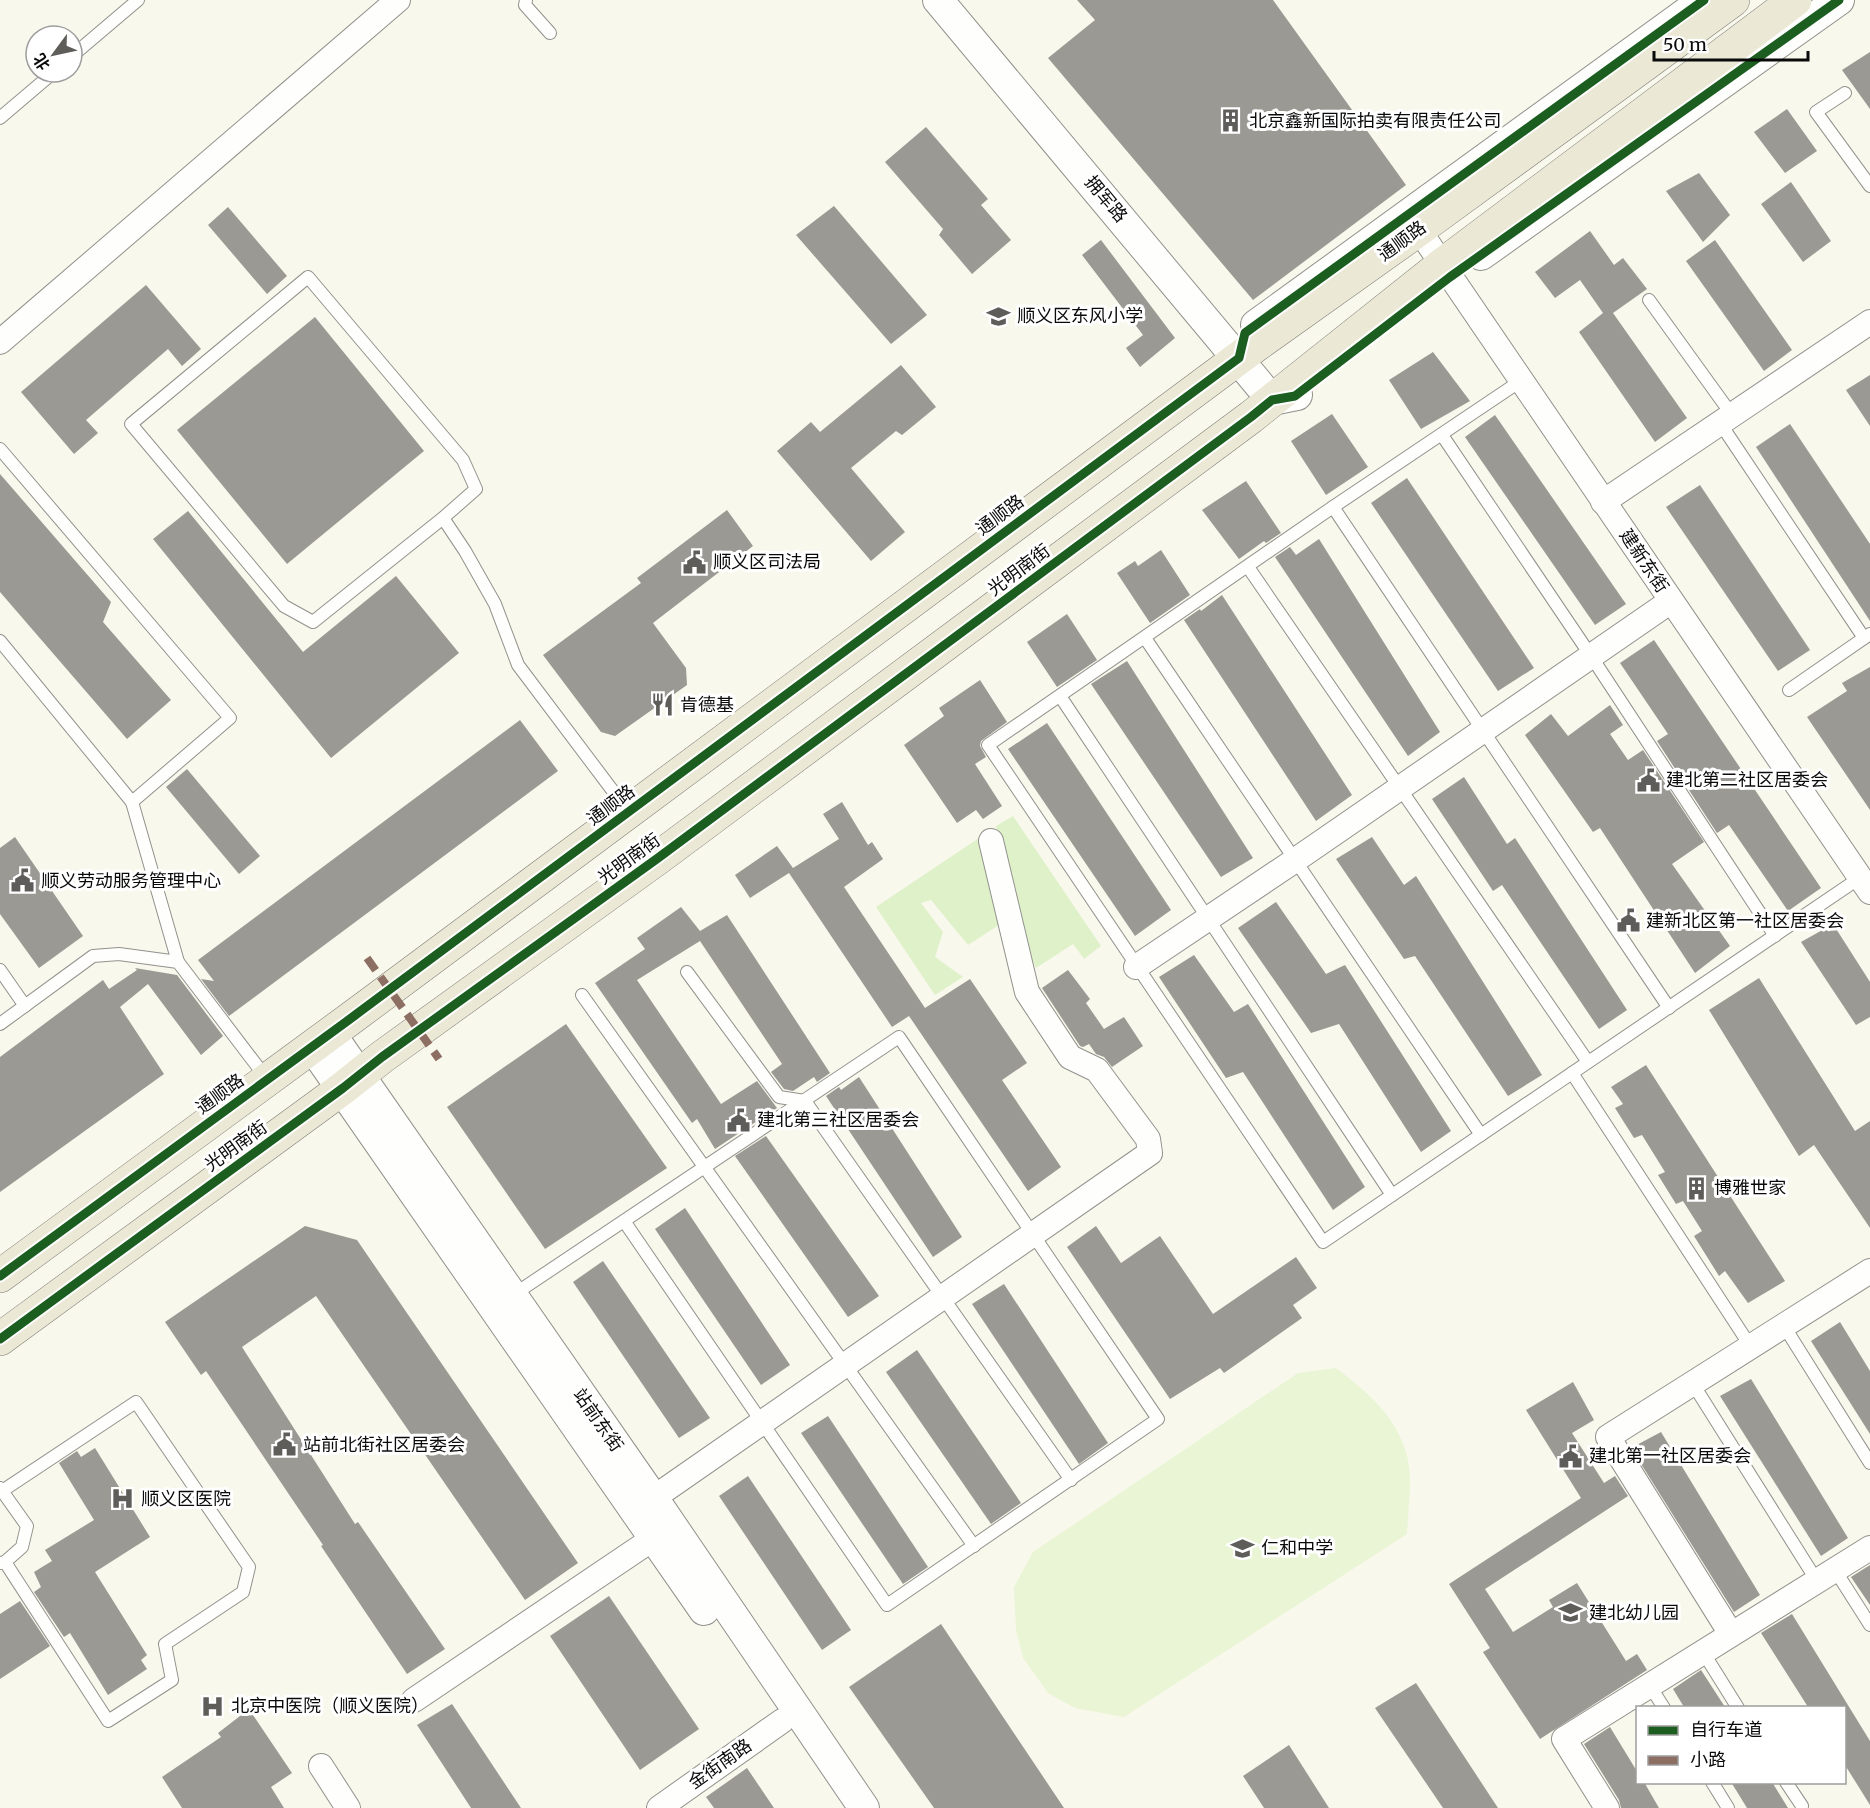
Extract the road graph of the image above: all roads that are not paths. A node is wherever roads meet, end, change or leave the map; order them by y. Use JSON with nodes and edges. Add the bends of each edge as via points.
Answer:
{"nodes":[{"id":1,"x":138,"y":0,"type":"edge"},
{"id":2,"x":398,"y":0,"type":"edge"},
{"id":3,"x":526,"y":0,"type":"edge"},
{"id":4,"x":938,"y":0,"type":"edge"},
{"id":5,"x":963,"y":0,"type":"edge"},
{"id":6,"x":1795,"y":0,"type":"edge"},
{"id":7,"x":1839,"y":0,"type":"edge"},
{"id":8,"x":1715,"y":6,"type":"edge"},
{"id":9,"x":550,"y":33,"type":"dead end"},
{"id":10,"x":84,"y":46,"type":"edge"},
{"id":11,"x":40,"y":84,"type":"edge"},
{"id":12,"x":1845,"y":93,"type":"dead end"},
{"id":13,"x":0,"y":118,"type":"edge"},
{"id":14,"x":1870,"y":186,"type":"edge"},
{"id":15,"x":1413,"y":223,"type":"junction"},
{"id":16,"x":1446,"y":271,"type":"junction"},
{"id":17,"x":1649,"y":300,"type":"dead end"},
{"id":18,"x":1870,"y":322,"type":"edge"},
{"id":19,"x":0,"y":342,"type":"edge"},
{"id":20,"x":1246,"y":346,"type":"junction"},
{"id":21,"x":1522,"y":380,"type":"junction"},
{"id":22,"x":1285,"y":395,"type":"junction"},
{"id":23,"x":1726,"y":419,"type":"junction"},
{"id":24,"x":1442,"y":435,"type":"junction"},
{"id":25,"x":0,"y":449,"type":"edge"},
{"id":26,"x":1603,"y":502,"type":"junction"},
{"id":27,"x":1333,"y":507,"type":"junction"},
{"id":28,"x":443,"y":518,"type":"junction"},
{"id":29,"x":1248,"y":567,"type":"junction"},
{"id":30,"x":1671,"y":601,"type":"junction"},
{"id":31,"x":1867,"y":636,"type":"edge"},
{"id":32,"x":1145,"y":638,"type":"junction"},
{"id":33,"x":0,"y":640,"type":"edge"},
{"id":34,"x":1591,"y":656,"type":"junction"},
{"id":35,"x":1789,"y":690,"type":"dead end"},
{"id":36,"x":1060,"y":696,"type":"junction"},
{"id":37,"x":1481,"y":730,"type":"junction"},
{"id":38,"x":1400,"y":787,"type":"junction"},
{"id":39,"x":132,"y":802,"type":"junction"},
{"id":40,"x":629,"y":812,"type":"junction"},
{"id":41,"x":991,"y":841,"type":"dead end"},
{"id":42,"x":1294,"y":861,"type":"junction"},
{"id":43,"x":1865,"y":885,"type":"edge"},
{"id":44,"x":1208,"y":919,"type":"junction"},
{"id":45,"x":1775,"y":936,"type":"junction"},
{"id":46,"x":178,"y":962,"type":"junction"},
{"id":47,"x":1136,"y":967,"type":"junction"},
{"id":48,"x":0,"y":970,"type":"edge"},
{"id":49,"x":687,"y":972,"type":"dead end"},
{"id":50,"x":582,"y":995,"type":"dead end"},
{"id":51,"x":25,"y":1006,"type":"junction"},
{"id":52,"x":1669,"y":1008,"type":"junction"},
{"id":53,"x":0,"y":1024,"type":"edge"},
{"id":54,"x":321,"y":1039,"type":"junction"},
{"id":55,"x":1588,"y":1062,"type":"junction"},
{"id":56,"x":1572,"y":1073,"type":"junction"},
{"id":57,"x":267,"y":1080,"type":"junction"},
{"id":58,"x":351,"y":1082,"type":"junction"},
{"id":59,"x":804,"y":1101,"type":"junction"},
{"id":60,"x":1481,"y":1135,"type":"junction"},
{"id":61,"x":705,"y":1167,"type":"junction"},
{"id":62,"x":1392,"y":1195,"type":"junction"},
{"id":63,"x":624,"y":1221,"type":"junction"},
{"id":64,"x":1033,"y":1234,"type":"junction"},
{"id":65,"x":0,"y":1276,"type":"edge"},
{"id":66,"x":1868,"y":1277,"type":"edge"},
{"id":67,"x":942,"y":1297,"type":"junction"},
{"id":68,"x":503,"y":1301,"type":"junction"},
{"id":69,"x":1784,"y":1326,"type":"junction"},
{"id":70,"x":0,"y":1339,"type":"edge"},
{"id":71,"x":1751,"y":1347,"type":"junction"},
{"id":72,"x":844,"y":1364,"type":"junction"},
{"id":73,"x":1693,"y":1384,"type":"junction"},
{"id":74,"x":761,"y":1421,"type":"junction"},
{"id":75,"x":1870,"y":1462,"type":"edge"},
{"id":76,"x":1071,"y":1480,"type":"junction"},
{"id":77,"x":1,"y":1490,"type":"edge"},
{"id":78,"x":643,"y":1504,"type":"junction"},
{"id":79,"x":654,"y":1538,"type":"junction"},
{"id":80,"x":974,"y":1546,"type":"junction"},
{"id":81,"x":1870,"y":1548,"type":"edge"},
{"id":82,"x":2,"y":1562,"type":"edge"},
{"id":83,"x":1826,"y":1575,"type":"junction"},
{"id":84,"x":1870,"y":1625,"type":"edge"},
{"id":85,"x":1731,"y":1634,"type":"junction"},
{"id":86,"x":1703,"y":1652,"type":"junction"},
{"id":87,"x":1650,"y":1686,"type":"junction"},
{"id":88,"x":414,"y":1700,"type":"dead end"},
{"id":89,"x":1663,"y":1706,"type":"edge"},
{"id":90,"x":1737,"y":1706,"type":"edge"},
{"id":91,"x":782,"y":1721,"type":"junction"},
{"id":92,"x":321,"y":1766,"type":"dead end"},
{"id":93,"x":1713,"y":1784,"type":"edge"},
{"id":94,"x":1787,"y":1784,"type":"edge"},
{"id":95,"x":1802,"y":1806,"type":"dead end"},
{"id":96,"x":348,"y":1808,"type":"edge"},
{"id":97,"x":659,"y":1808,"type":"edge"},
{"id":98,"x":842,"y":1808,"type":"edge"},
{"id":99,"x":864,"y":1808,"type":"edge"},
{"id":100,"x":1606,"y":1808,"type":"edge"},
{"id":101,"x":1728,"y":1808,"type":"edge"}],
"edges":[{"from":1,"to":10,"type":"lane"},
{"from":2,"to":19,"type":"street"},
{"from":3,"to":9,"type":"lane","via":[[525,5]]},
{"from":4,"to":20,"type":"street","name":"拥军路"},
{"from":5,"to":20,"type":"street"},
{"from":6,"to":16,"type":"main road"},
{"from":7,"to":16,"type":"street"},
{"from":8,"to":15,"type":"main road","name":"通顺路"},
{"from":11,"to":13,"type":"lane"},
{"from":12,"to":14,"type":"lane","via":[[1816,112]]},
{"from":15,"to":16,"type":"street","name":"建新东街"},
{"from":15,"to":20,"type":"main road","name":"通顺路"},
{"from":16,"to":21,"type":"street","name":"建新东街"},
{"from":16,"to":22,"type":"main road"},
{"from":17,"to":23,"type":"lane"},
{"from":18,"to":23,"type":"street"},
{"from":20,"to":22,"type":"street","name":"拥军路"},
{"from":20,"to":40,"type":"main road","name":"通顺路"},
{"from":21,"to":24,"type":"lane"},
{"from":21,"to":26,"type":"street","name":"建新东街"},
{"from":22,"to":58,"type":"main road","name":"光明南街"},
{"from":23,"to":26,"type":"street"},
{"from":23,"to":31,"type":"lane"},
{"from":24,"to":27,"type":"lane"},
{"from":24,"to":34,"type":"lane"},
{"from":25,"to":39,"type":"lane","via":[[230,718]]},
{"from":26,"to":30,"type":"street","name":"建新东街"},
{"from":27,"to":29,"type":"lane"},
{"from":27,"to":37,"type":"lane"},
{"from":28,"to":28,"type":"lane","via":[[476,489],[464,460],[308,277],[131,424],[284,606],[313,622]]},
{"from":28,"to":40,"type":"lane","via":[[495,604],[518,665]]},
{"from":29,"to":32,"type":"lane"},
{"from":29,"to":38,"type":"lane"},
{"from":30,"to":34,"type":"street"},
{"from":30,"to":43,"type":"street","name":"建新东街"},
{"from":31,"to":35,"type":"lane"},
{"from":32,"to":36,"type":"lane"},
{"from":32,"to":42,"type":"lane"},
{"from":33,"to":39,"type":"lane"},
{"from":34,"to":37,"type":"street"},
{"from":34,"to":45,"type":"lane"},
{"from":36,"to":44,"type":"lane"},
{"from":36,"to":47,"type":"lane","via":[[988,745]]},
{"from":37,"to":38,"type":"street"},
{"from":37,"to":52,"type":"lane"},
{"from":38,"to":42,"type":"street"},
{"from":38,"to":55,"type":"lane"},
{"from":39,"to":46,"type":"lane"},
{"from":40,"to":54,"type":"main road","name":"通顺路"},
{"from":41,"to":64,"type":"street","via":[[1027,992],[1070,1058],[1097,1070],[1148,1139],[1150,1153]]},
{"from":42,"to":44,"type":"street"},
{"from":42,"to":60,"type":"lane"},
{"from":43,"to":45,"type":"lane"},
{"from":44,"to":47,"type":"street"},
{"from":44,"to":62,"type":"lane"},
{"from":45,"to":52,"type":"lane"},
{"from":46,"to":51,"type":"lane","via":[[119,954],[93,956]]},
{"from":46,"to":57,"type":"lane"},
{"from":47,"to":62,"type":"lane","via":[[1323,1242]]},
{"from":48,"to":51,"type":"lane"},
{"from":49,"to":59,"type":"lane","via":[[779,1097]]},
{"from":50,"to":61,"type":"lane"},
{"from":51,"to":53,"type":"lane"},
{"from":52,"to":55,"type":"lane"},
{"from":54,"to":57,"type":"main road","name":"通顺路"},
{"from":54,"to":58,"type":"street","name":"站前东街"},
{"from":55,"to":56,"type":"lane"},
{"from":56,"to":60,"type":"lane"},
{"from":56,"to":71,"type":"lane"},
{"from":57,"to":65,"type":"main road","name":"通顺路"},
{"from":58,"to":68,"type":"street","name":"站前东街"},
{"from":58,"to":70,"type":"main road","name":"光明南街"},
{"from":59,"to":61,"type":"lane"},
{"from":59,"to":64,"type":"lane","via":[[899,1037]]},
{"from":59,"to":67,"type":"lane"},
{"from":60,"to":62,"type":"lane"},
{"from":61,"to":63,"type":"lane"},
{"from":61,"to":72,"type":"lane"},
{"from":63,"to":68,"type":"lane"},
{"from":63,"to":74,"type":"lane"},
{"from":64,"to":67,"type":"street"},
{"from":64,"to":76,"type":"lane","via":[[1158,1419]]},
{"from":66,"to":69,"type":"street"},
{"from":67,"to":72,"type":"street"},
{"from":67,"to":76,"type":"lane"},
{"from":68,"to":78,"type":"street","name":"站前东街"},
{"from":69,"to":71,"type":"street"},
{"from":69,"to":75,"type":"lane"},
{"from":71,"to":73,"type":"street"},
{"from":72,"to":74,"type":"street"},
{"from":72,"to":80,"type":"lane"},
{"from":73,"to":83,"type":"lane"},
{"from":73,"to":85,"type":"street","via":[[1608,1437]]},
{"from":74,"to":78,"type":"street"},
{"from":74,"to":80,"type":"lane","via":[[887,1605]]},
{"from":76,"to":80,"type":"lane"},
{"from":77,"to":82,"type":"lane","via":[[27,1526],[22,1547]]},
{"from":77,"to":82,"type":"lane","via":[[136,1402],[249,1567],[243,1592],[165,1644],[172,1680],[108,1721]]},
{"from":78,"to":79,"type":"street","name":"站前东街"},
{"from":78,"to":99,"type":"street","name":"站前东街"},
{"from":79,"to":88,"type":"street"},
{"from":79,"to":91,"type":"street","name":"站前东街"},
{"from":81,"to":83,"type":"street"},
{"from":83,"to":84,"type":"lane"},
{"from":83,"to":85,"type":"street"},
{"from":85,"to":86,"type":"street"},
{"from":86,"to":87,"type":"street"},
{"from":86,"to":90,"type":"lane"},
{"from":87,"to":89,"type":"lane"},
{"from":87,"to":100,"type":"street","via":[[1564,1739]]},
{"from":91,"to":97,"type":"street","name":"金街南路"},
{"from":91,"to":98,"type":"street","name":"站前东街"},
{"from":92,"to":96,"type":"street"},
{"from":93,"to":101,"type":"lane"},
{"from":94,"to":95,"type":"lane"}]}
